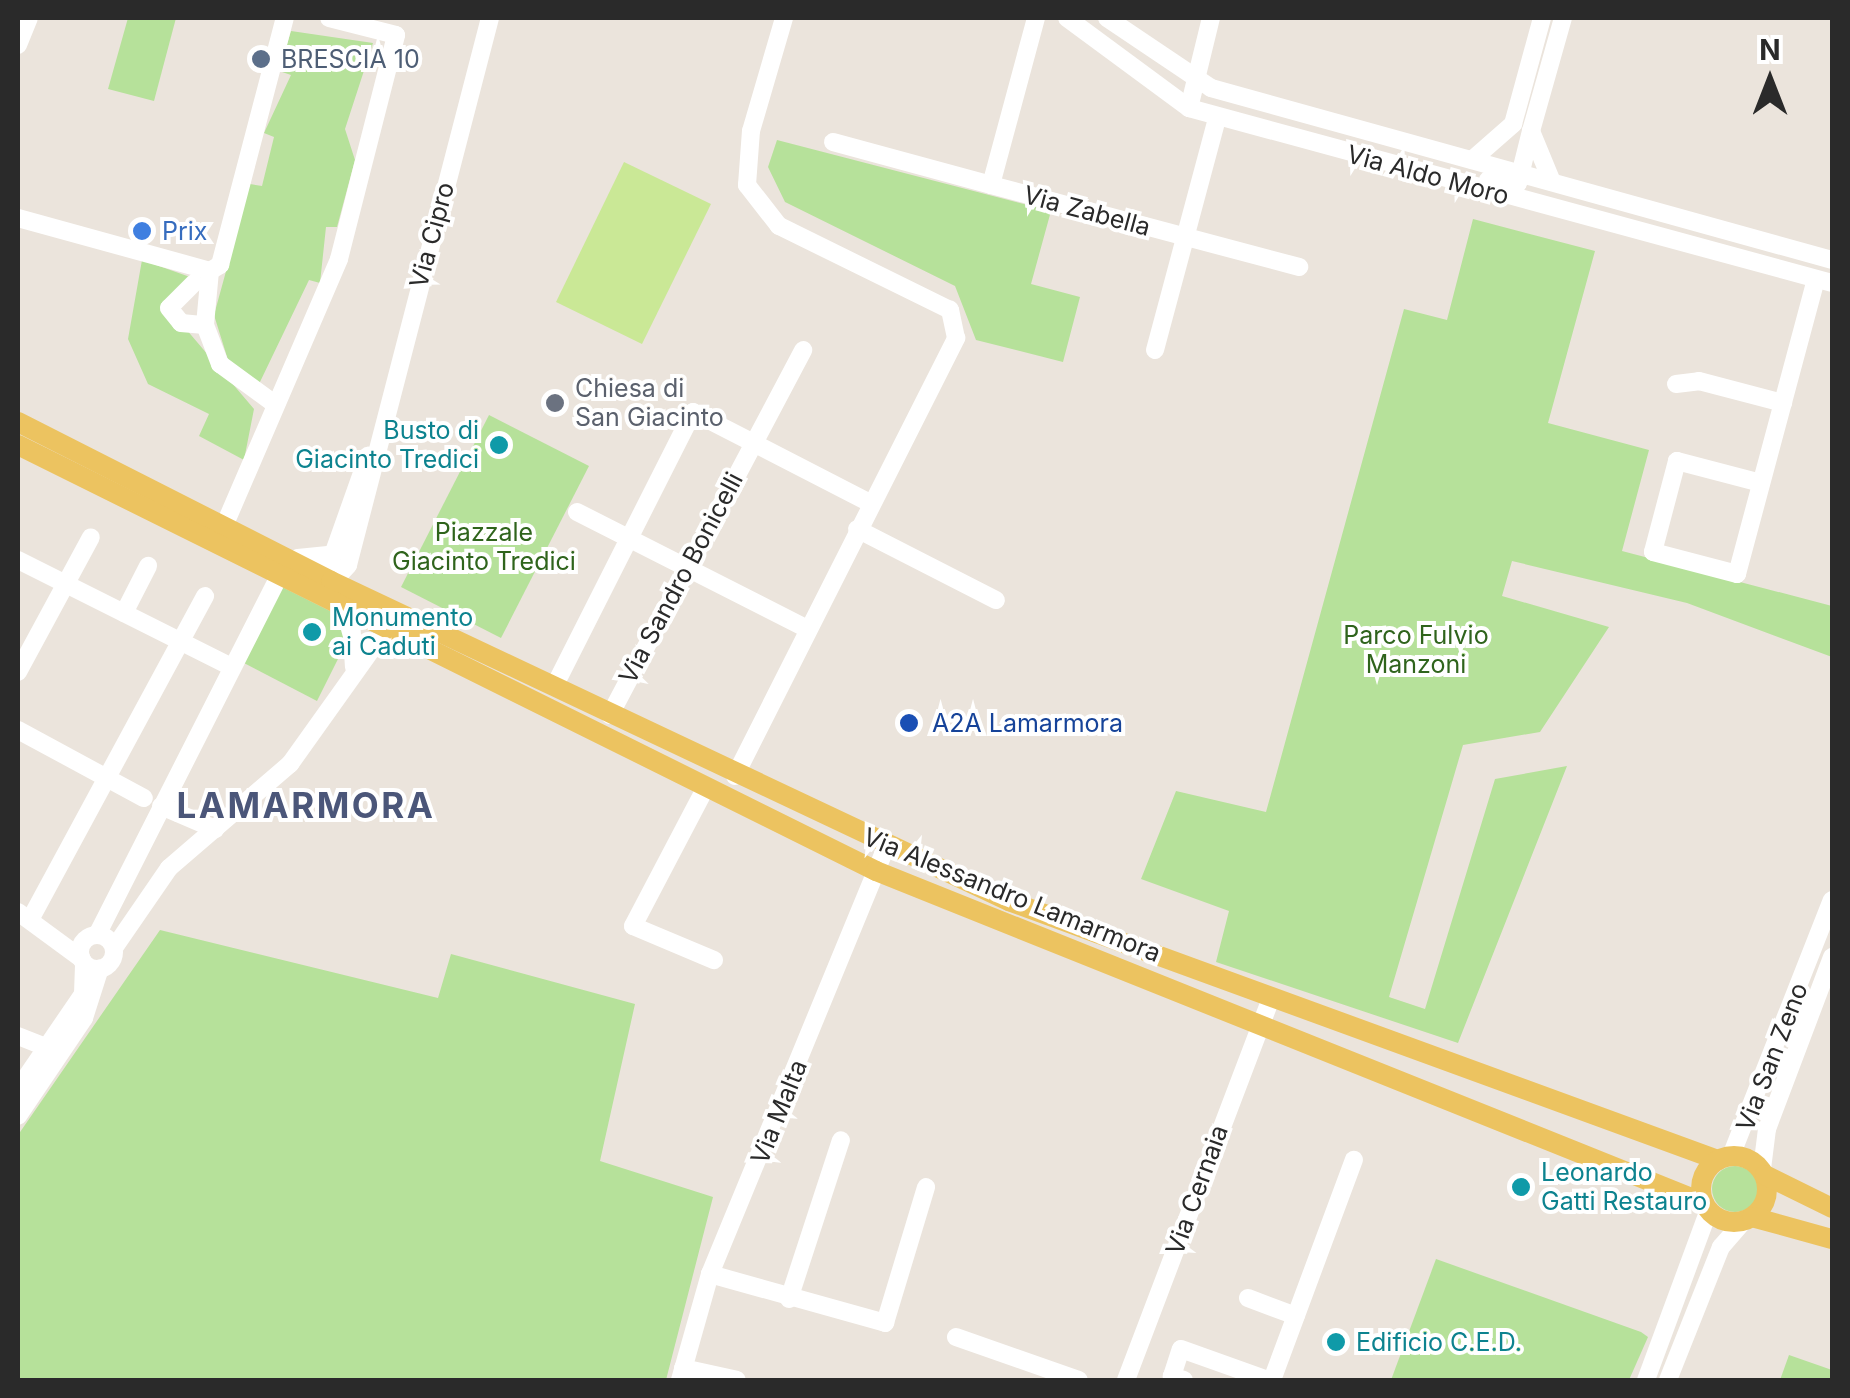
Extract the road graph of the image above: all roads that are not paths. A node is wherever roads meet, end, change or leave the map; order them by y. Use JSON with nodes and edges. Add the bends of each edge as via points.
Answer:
{"nodes":[{"id":1,"x":29,"y":18,"type":"edge"},
{"id":2,"x":285,"y":18,"type":"edge"},
{"id":3,"x":329,"y":18,"type":"edge"},
{"id":4,"x":490,"y":18,"type":"edge"},
{"id":5,"x":784,"y":18,"type":"edge"},
{"id":6,"x":1036,"y":18,"type":"edge"},
{"id":7,"x":1067,"y":18,"type":"edge"},
{"id":8,"x":1108,"y":18,"type":"edge"},
{"id":9,"x":1211,"y":18,"type":"edge"},
{"id":10,"x":1542,"y":18,"type":"edge"},
{"id":11,"x":1562,"y":18,"type":"edge"},
{"id":12,"x":18,"y":45,"type":"edge"},
{"id":13,"x":1196,"y":83,"type":"junction"},
{"id":14,"x":1189,"y":108,"type":"junction"},
{"id":15,"x":1217,"y":118,"type":"junction"},
{"id":16,"x":1522,"y":128,"type":"junction"},
{"id":17,"x":833,"y":142,"type":"dead end"},
{"id":18,"x":1472,"y":160,"type":"junction"},
{"id":19,"x":1506,"y":180,"type":"junction"},
{"id":20,"x":1552,"y":182,"type":"junction"},
{"id":21,"x":992,"y":184,"type":"junction"},
{"id":22,"x":18,"y":218,"type":"edge"},
{"id":23,"x":1184,"y":238,"type":"junction"},
{"id":24,"x":1832,"y":260,"type":"edge"},
{"id":25,"x":1299,"y":267,"type":"dead end"},
{"id":26,"x":210,"y":271,"type":"junction"},
{"id":27,"x":1824,"y":281,"type":"edge"},
{"id":28,"x":194,"y":282,"type":"dead end"},
{"id":29,"x":205,"y":325,"type":"junction"},
{"id":30,"x":803,"y":350,"type":"dead end"},
{"id":31,"x":1155,"y":350,"type":"dead end"},
{"id":32,"x":1676,"y":384,"type":"dead end"},
{"id":33,"x":1783,"y":403,"type":"junction"},
{"id":34,"x":276,"y":405,"type":"junction"},
{"id":35,"x":18,"y":422,"type":"edge"},
{"id":36,"x":753,"y":443,"type":"junction"},
{"id":37,"x":18,"y":445,"type":"edge"},
{"id":38,"x":372,"y":452,"type":"junction"},
{"id":39,"x":1761,"y":484,"type":"junction"},
{"id":40,"x":870,"y":504,"type":"junction"},
{"id":41,"x":577,"y":512,"type":"dead end"},
{"id":42,"x":225,"y":524,"type":"junction"},
{"id":43,"x":857,"y":529,"type":"junction"},
{"id":44,"x":628,"y":536,"type":"junction"},
{"id":45,"x":91,"y":537,"type":"dead end"},
{"id":46,"x":328,"y":556,"type":"junction"},
{"id":47,"x":298,"y":558,"type":"junction"},
{"id":48,"x":18,"y":560,"type":"edge"},
{"id":49,"x":685,"y":565,"type":"junction"},
{"id":50,"x":148,"y":566,"type":"dead end"},
{"id":51,"x":272,"y":578,"type":"junction"},
{"id":52,"x":68,"y":582,"type":"junction"},
{"id":53,"x":324,"y":588,"type":"junction"},
{"id":54,"x":205,"y":596,"type":"dead end"},
{"id":55,"x":996,"y":600,"type":"dead end"},
{"id":56,"x":124,"y":613,"type":"junction"},
{"id":57,"x":354,"y":613,"type":"junction"},
{"id":58,"x":808,"y":629,"type":"junction"},
{"id":59,"x":400,"y":634,"type":"junction"},
{"id":60,"x":181,"y":641,"type":"junction"},
{"id":61,"x":228,"y":665,"type":"junction"},
{"id":62,"x":353,"y":670,"type":"junction"},
{"id":63,"x":18,"y":672,"type":"edge"},
{"id":64,"x":554,"y":687,"type":"junction"},
{"id":65,"x":610,"y":715,"type":"junction"},
{"id":66,"x":18,"y":730,"type":"edge"},
{"id":67,"x":735,"y":776,"type":"junction"},
{"id":68,"x":105,"y":777,"type":"junction"},
{"id":69,"x":706,"y":787,"type":"junction"},
{"id":70,"x":152,"y":802,"type":"junction"},
{"id":71,"x":215,"y":828,"type":"junction"},
{"id":72,"x":886,"y":847,"type":"junction"},
{"id":73,"x":876,"y":871,"type":"junction"},
{"id":74,"x":1832,"y":900,"type":"edge"},
{"id":75,"x":31,"y":918,"type":"edge"},
{"id":76,"x":95,"y":935,"type":"junction"},
{"id":77,"x":114,"y":948,"type":"junction"},
{"id":78,"x":1832,"y":958,"type":"edge"},
{"id":79,"x":714,"y":960,"type":"dead end"},
{"id":80,"x":89,"y":963,"type":"junction"},
{"id":81,"x":1270,"y":1002,"type":"junction"},
{"id":82,"x":1262,"y":1024,"type":"junction"},
{"id":83,"x":18,"y":1036,"type":"edge"},
{"id":84,"x":54,"y":1050,"type":"junction"},
{"id":85,"x":18,"y":1089,"type":"edge"},
{"id":86,"x":18,"y":1116,"type":"edge"},
{"id":87,"x":842,"y":1140,"type":"dead end"},
{"id":88,"x":1724,"y":1158,"type":"junction"},
{"id":89,"x":1354,"y":1160,"type":"dead end"},
{"id":90,"x":1763,"y":1172,"type":"junction"},
{"id":91,"x":926,"y":1187,"type":"dead end"},
{"id":92,"x":1707,"y":1206,"type":"junction"},
{"id":93,"x":1832,"y":1208,"type":"edge"},
{"id":94,"x":1748,"y":1219,"type":"junction"},
{"id":95,"x":1832,"y":1239,"type":"edge"},
{"id":96,"x":710,"y":1274,"type":"junction"},
{"id":97,"x":1248,"y":1298,"type":"dead end"},
{"id":98,"x":789,"y":1299,"type":"junction"},
{"id":99,"x":1296,"y":1316,"type":"junction"},
{"id":100,"x":956,"y":1336,"type":"dead end"},
{"id":101,"x":682,"y":1374,"type":"edge"},
{"id":102,"x":733,"y":1380,"type":"edge"},
{"id":103,"x":1078,"y":1380,"type":"edge"},
{"id":104,"x":1126,"y":1380,"type":"edge"},
{"id":105,"x":1184,"y":1380,"type":"edge"},
{"id":106,"x":1270,"y":1380,"type":"edge"},
{"id":107,"x":1646,"y":1380,"type":"edge"},
{"id":108,"x":1668,"y":1380,"type":"edge"}],
"edges":[{"from":1,"to":12,"type":"street"},
{"from":2,"to":26,"type":"street","via":[[220,266]]},
{"from":3,"to":34,"type":"street","via":[[396,35],[339,259]]},
{"from":4,"to":38,"type":"street","name":"Via Cipro"},
{"from":5,"to":40,"type":"street","via":[[751,131],[747,185],[779,226],[950,310],[956,338],[908,418]]},
{"from":6,"to":21,"type":"street","name":"Via Zabella"},
{"from":7,"to":14,"type":"street","name":"Via Aldo Moro"},
{"from":8,"to":13,"type":"street","name":"Via Aldo Moro"},
{"from":9,"to":13,"type":"street"},
{"from":10,"to":16,"type":"street"},
{"from":11,"to":16,"type":"street"},
{"from":13,"to":14,"type":"street"},
{"from":13,"to":18,"type":"street","name":"Via Aldo Moro"},
{"from":14,"to":15,"type":"street","name":"Via Aldo Moro"},
{"from":15,"to":19,"type":"street","name":"Via Aldo Moro","via":[[1414,171]]},
{"from":15,"to":23,"type":"street","name":"Via Zabella"},
{"from":16,"to":18,"type":"street"},
{"from":16,"to":19,"type":"street"},
{"from":16,"to":20,"type":"street"},
{"from":17,"to":21,"type":"street","name":"Via Zabella"},
{"from":18,"to":19,"type":"street","name":"Via Aldo Moro"},
{"from":19,"to":20,"type":"street","name":"Via Aldo Moro"},
{"from":19,"to":27,"type":"street","name":"Via Aldo Moro"},
{"from":20,"to":24,"type":"street","name":"Via Aldo Moro"},
{"from":21,"to":23,"type":"street","name":"Via Zabella"},
{"from":22,"to":26,"type":"street"},
{"from":23,"to":25,"type":"street","name":"Via Zabella"},
{"from":23,"to":31,"type":"street","name":"Via Zabella"},
{"from":26,"to":29,"type":"street"},
{"from":27,"to":33,"type":"street","name":"Via Aldo Moro"},
{"from":28,"to":29,"type":"street","via":[[169,308],[181,323]]},
{"from":29,"to":34,"type":"street","via":[[220,364]]},
{"from":30,"to":36,"type":"street","name":"Via Sandro Bonicelli"},
{"from":32,"to":33,"type":"street","via":[[1700,381]]},
{"from":33,"to":39,"type":"street","name":"Via Aldo Moro"},
{"from":34,"to":42,"type":"street"},
{"from":35,"to":42,"type":"main road","name":"Via Alessandro Lamarmora"},
{"from":36,"to":40,"type":"street"},
{"from":36,"to":44,"type":"street","name":"Via Sandro Bonicelli","via":[[693,412]]},
{"from":36,"to":49,"type":"street","name":"Via Sandro Bonicelli"},
{"from":37,"to":51,"type":"main road","name":"Via Alessandro Lamarmora"},
{"from":38,"to":46,"type":"street","name":"Via Cipro"},
{"from":38,"to":53,"type":"street","name":"Via Cipro","via":[[348,564]]},
{"from":39,"to":39,"type":"street","name":"Via Aldo Moro","via":[[1737,574],[1653,552],[1677,461]]},
{"from":40,"to":43,"type":"street"},
{"from":41,"to":44,"type":"street"},
{"from":42,"to":47,"type":"main road","name":"Via Alessandro Lamarmora"},
{"from":43,"to":55,"type":"street"},
{"from":43,"to":58,"type":"street"},
{"from":44,"to":49,"type":"street"},
{"from":44,"to":64,"type":"street","name":"Via Sandro Bonicelli"},
{"from":45,"to":52,"type":"street"},
{"from":46,"to":47,"type":"street"},
{"from":46,"to":53,"type":"street","name":"Via Cipro"},
{"from":47,"to":51,"type":"street"},
{"from":47,"to":53,"type":"main road","name":"Via Alessandro Lamarmora"},
{"from":48,"to":52,"type":"street"},
{"from":49,"to":58,"type":"street"},
{"from":49,"to":65,"type":"street","name":"Via Sandro Bonicelli"},
{"from":50,"to":56,"type":"street"},
{"from":51,"to":53,"type":"main road","name":"Via Alessandro Lamarmora"},
{"from":51,"to":61,"type":"street"},
{"from":52,"to":56,"type":"street"},
{"from":52,"to":63,"type":"street"},
{"from":53,"to":57,"type":"main road","name":"Via Alessandro Lamarmora"},
{"from":53,"to":64,"type":"main road","name":"Via Alessandro Lamarmora"},
{"from":54,"to":60,"type":"street"},
{"from":56,"to":60,"type":"street"},
{"from":57,"to":59,"type":"main road","name":"Via Alessandro Lamarmora"},
{"from":57,"to":62,"type":"street"},
{"from":58,"to":67,"type":"street"},
{"from":59,"to":62,"type":"street","via":[[378,642]]},
{"from":59,"to":69,"type":"main road","name":"Via Alessandro Lamarmora"},
{"from":60,"to":61,"type":"street"},
{"from":60,"to":68,"type":"street"},
{"from":61,"to":70,"type":"street"},
{"from":62,"to":71,"type":"street","via":[[311,740]]},
{"from":64,"to":65,"type":"main road","name":"Via Alessandro Lamarmora"},
{"from":65,"to":67,"type":"main road","name":"Via Alessandro Lamarmora"},
{"from":66,"to":68,"type":"street"},
{"from":67,"to":72,"type":"main road","name":"Via Alessandro Lamarmora"},
{"from":68,"to":70,"type":"street"},
{"from":68,"to":75,"type":"street"},
{"from":69,"to":73,"type":"main road","name":"Via Alessandro Lamarmora"},
{"from":69,"to":79,"type":"street","via":[[633,926]]},
{"from":70,"to":71,"type":"street"},
{"from":70,"to":76,"type":"street"},
{"from":71,"to":77,"type":"street","via":[[169,868]]},
{"from":72,"to":73,"type":"street","name":"Via Malta"},
{"from":72,"to":81,"type":"main road","name":"Via Alessandro Lamarmora"},
{"from":73,"to":82,"type":"main road","name":"Via Alessandro Lamarmora"},
{"from":73,"to":96,"type":"street","name":"Via Malta"},
{"from":74,"to":88,"type":"street","name":"Via San Zeno"},
{"from":75,"to":76,"type":"street"},
{"from":75,"to":80,"type":"street"},
{"from":76,"to":77,"type":"street"},
{"from":76,"to":80,"type":"street"},
{"from":77,"to":80,"type":"street"},
{"from":78,"to":90,"type":"street","name":"Via San Zeno","via":[[1766,1129]]},
{"from":80,"to":84,"type":"street","via":[[94,1000]]},
{"from":81,"to":82,"type":"street","name":"Via Cernaia"},
{"from":81,"to":88,"type":"main road","name":"Via Alessandro Lamarmora"},
{"from":82,"to":92,"type":"main road","name":"Via Alessandro Lamarmora"},
{"from":82,"to":104,"type":"street","name":"Via Cernaia"},
{"from":83,"to":84,"type":"street"},
{"from":84,"to":85,"type":"street"},
{"from":84,"to":86,"type":"street"},
{"from":87,"to":98,"type":"street"},
{"from":88,"to":90,"type":"main road"},
{"from":88,"to":92,"type":"main road","via":[[1702,1182]]},
{"from":89,"to":99,"type":"street"},
{"from":90,"to":93,"type":"main road"},
{"from":90,"to":94,"type":"main road","via":[[1766,1198]]},
{"from":91,"to":98,"type":"street","via":[[885,1323]]},
{"from":92,"to":94,"type":"main road"},
{"from":92,"to":107,"type":"street"},
{"from":94,"to":95,"type":"main road"},
{"from":94,"to":108,"type":"street","via":[[1721,1247]]},
{"from":96,"to":98,"type":"street"},
{"from":96,"to":101,"type":"street","name":"Via Malta"},
{"from":97,"to":99,"type":"street"},
{"from":99,"to":106,"type":"street"},
{"from":100,"to":103,"type":"street"},
{"from":101,"to":102,"type":"street"},
{"from":105,"to":106,"type":"street","via":[[1172,1376],[1182,1349]]}]}
